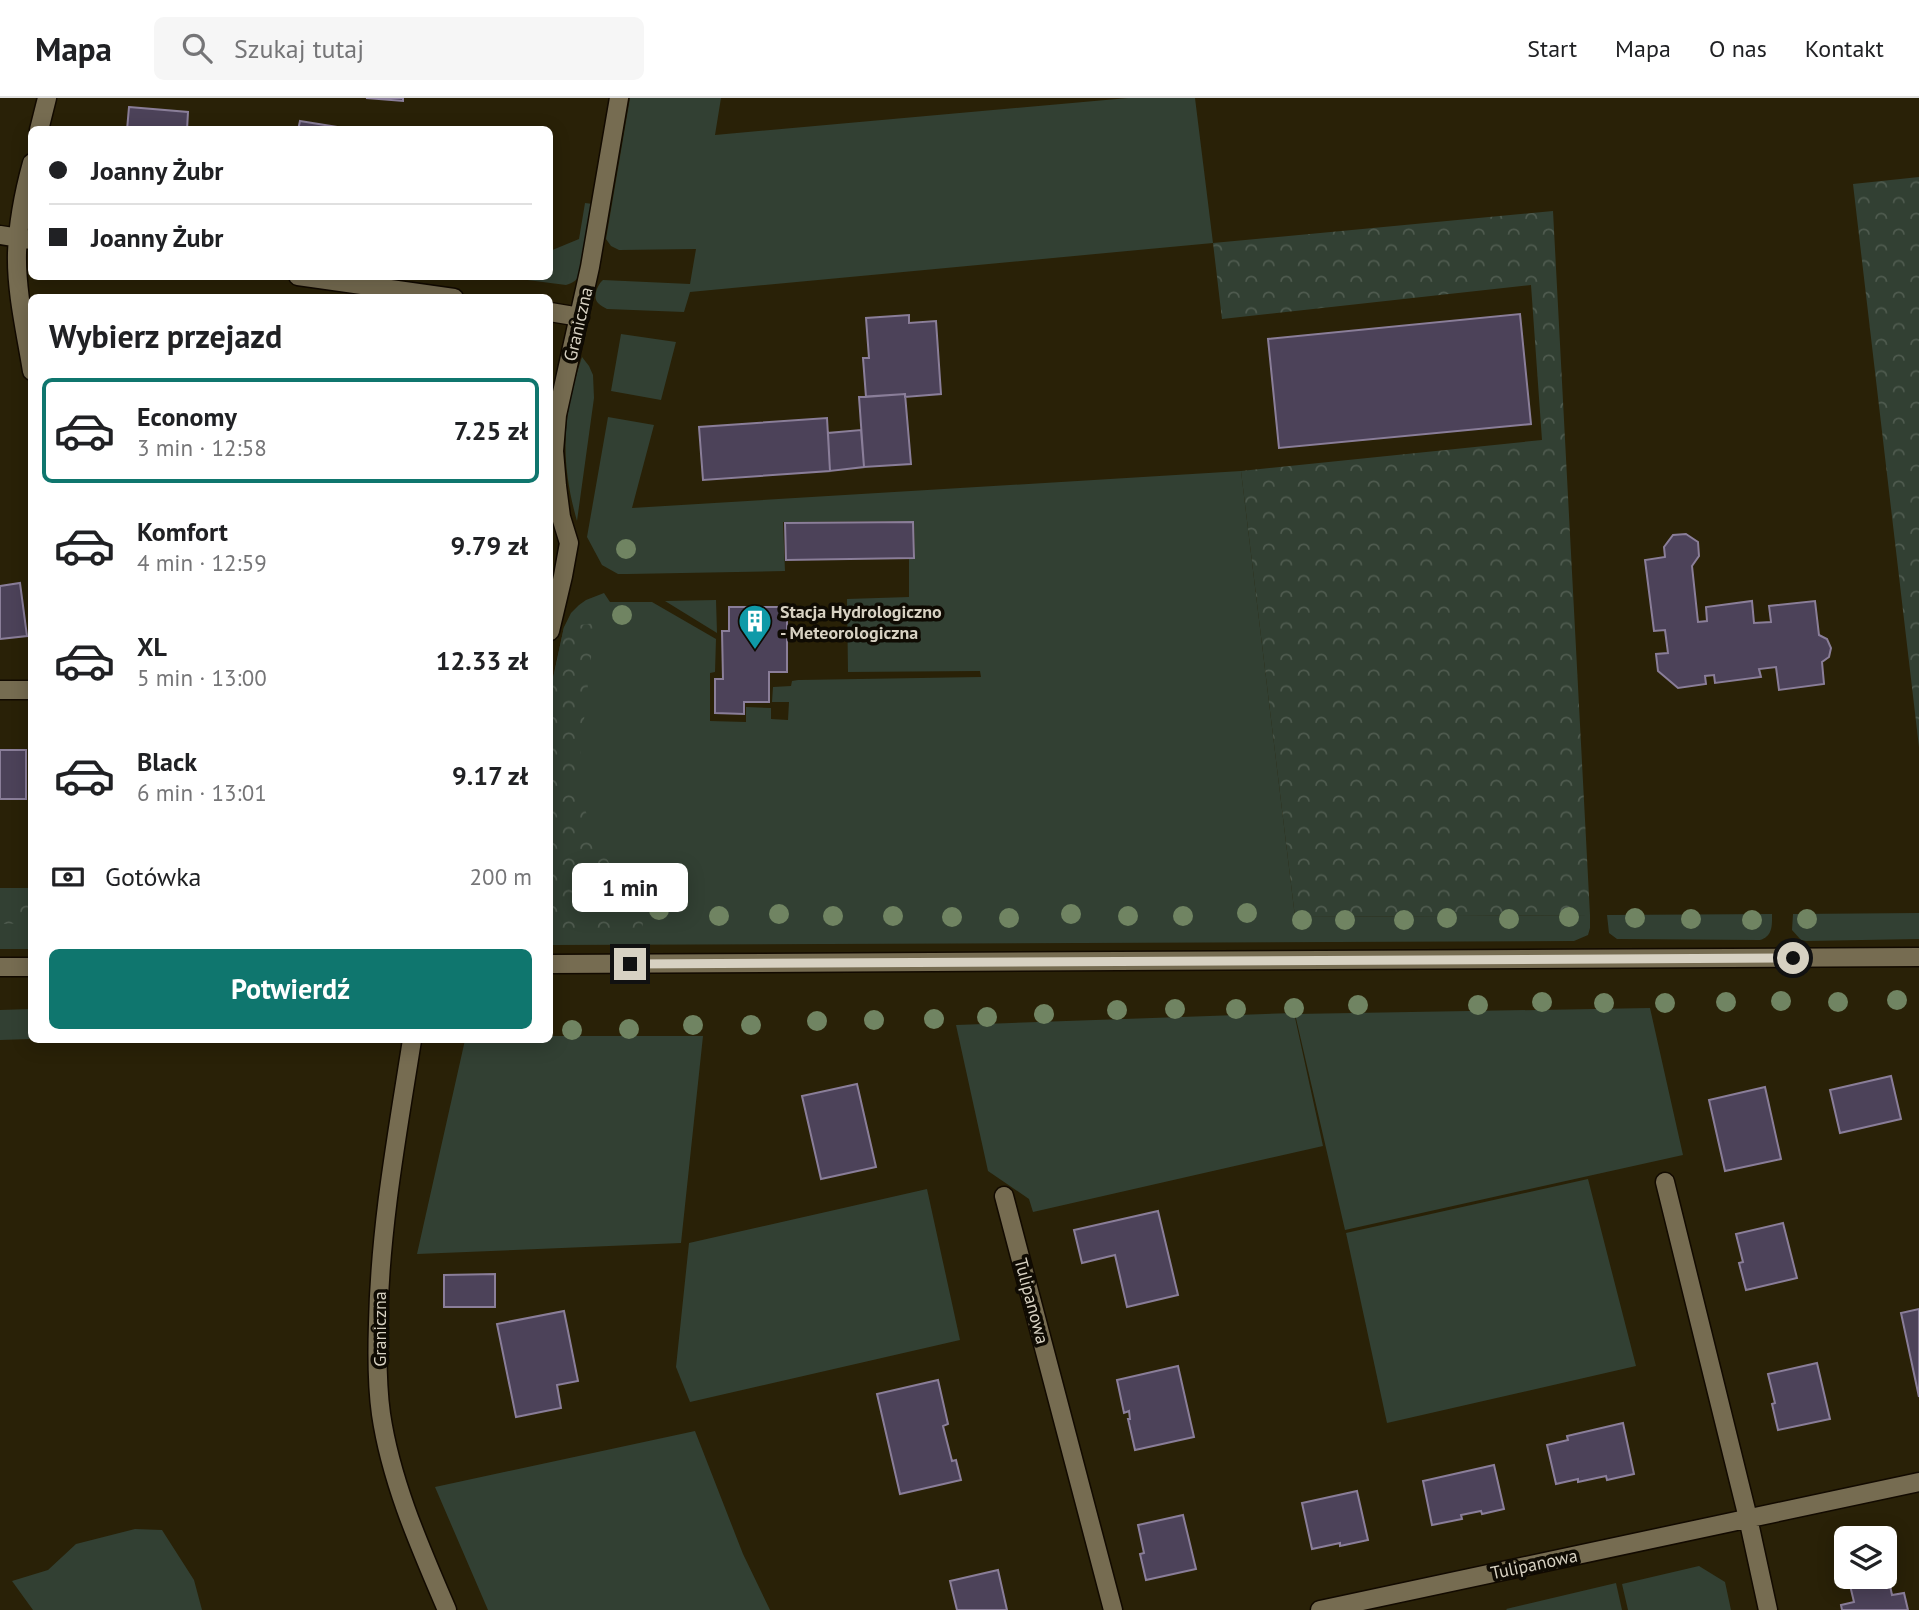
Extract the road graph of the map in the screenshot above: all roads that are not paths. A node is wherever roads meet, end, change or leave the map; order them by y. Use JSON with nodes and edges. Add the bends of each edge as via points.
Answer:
{"nodes":[{"id":1,"x":47,"y":98,"type":"edge"},
{"id":2,"x":620,"y":98,"type":"edge"},
{"id":3,"x":40,"y":126,"type":"edge"},
{"id":4,"x":28,"y":180,"type":"edge"},
{"id":5,"x":16,"y":237,"type":"edge"},
{"id":6,"x":326,"y":280,"type":"edge"},
{"id":7,"x":426,"y":294,"type":"edge"},
{"id":8,"x":553,"y":312,"type":"edge"},
{"id":9,"x":580,"y":317,"type":"junction"},
{"id":10,"x":28,"y":345,"type":"edge"},
{"id":11,"x":553,"y":618,"type":"edge"},
{"id":12,"x":0,"y":690,"type":"edge"},
{"id":13,"x":28,"y":690,"type":"edge"},
{"id":14,"x":1919,"y":957,"type":"edge"},
{"id":15,"x":553,"y":964,"type":"edge"},
{"id":16,"x":0,"y":967,"type":"edge"},
{"id":17,"x":28,"y":967,"type":"edge"},
{"id":18,"x":412,"y":1043,"type":"edge"},
{"id":19,"x":1665,"y":1182,"type":"dead end"},
{"id":20,"x":1004,"y":1196,"type":"dead end"},
{"id":21,"x":1919,"y":1482,"type":"edge"},
{"id":22,"x":1748,"y":1518,"type":"junction"},
{"id":23,"x":447,"y":1610,"type":"edge"},
{"id":24,"x":1113,"y":1610,"type":"edge"},
{"id":25,"x":1321,"y":1610,"type":"edge"},
{"id":26,"x":1768,"y":1610,"type":"edge"}],
"edges":[{"from":1,"to":3,"type":"street"},
{"from":2,"to":9,"type":"street","name":"Graniczna"},
{"from":4,"to":5,"type":"street"},
{"from":5,"to":10,"type":"street"},
{"from":6,"to":7,"type":"street"},
{"from":8,"to":9,"type":"street"},
{"from":9,"to":11,"type":"street","name":"Graniczna","via":[[556,427],[557,486],[569,544]]},
{"from":12,"to":13,"type":"street"},
{"from":14,"to":15,"type":"street"},
{"from":16,"to":17,"type":"street"},
{"from":18,"to":23,"type":"street","name":"Graniczna","via":[[384,1217],[377,1352],[381,1413],[392,1468]]},
{"from":19,"to":22,"type":"street"},
{"from":20,"to":24,"type":"street","name":"Tulipanowa"},
{"from":21,"to":22,"type":"street","name":"Tulipanowa"},
{"from":22,"to":25,"type":"street","name":"Tulipanowa"},
{"from":22,"to":26,"type":"street"}]}
